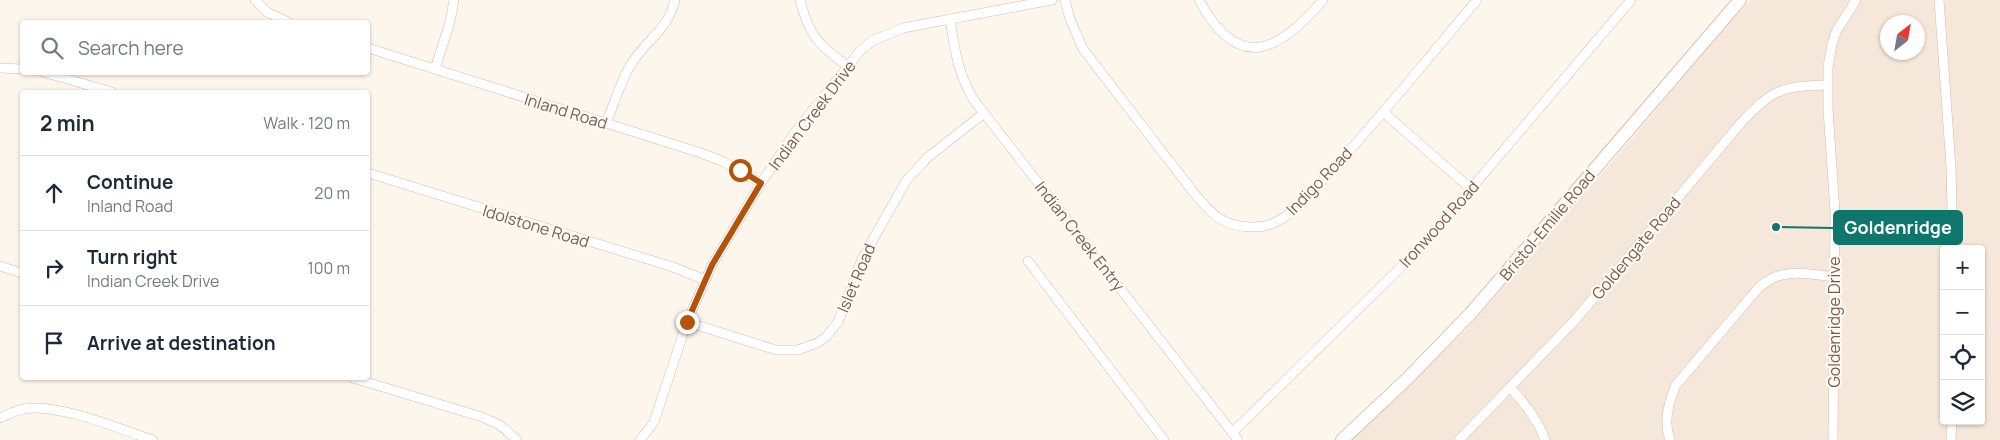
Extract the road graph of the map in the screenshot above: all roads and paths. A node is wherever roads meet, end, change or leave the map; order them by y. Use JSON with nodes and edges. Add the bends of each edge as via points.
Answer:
{"nodes":[{"id":1,"x":255,"y":0,"type":"edge"},
{"id":2,"x":454,"y":0,"type":"edge"},
{"id":3,"x":675,"y":0,"type":"edge"},
{"id":4,"x":800,"y":0,"type":"edge"},
{"id":5,"x":1052,"y":0,"type":"edge"},
{"id":6,"x":1065,"y":0,"type":"edge"},
{"id":7,"x":1199,"y":0,"type":"edge"},
{"id":8,"x":1323,"y":0,"type":"edge"},
{"id":9,"x":1478,"y":0,"type":"edge"},
{"id":10,"x":1631,"y":0,"type":"edge"},
{"id":11,"x":1740,"y":0,"type":"edge"},
{"id":12,"x":1856,"y":0,"type":"edge"},
{"id":13,"x":1940,"y":0,"type":"edge"},
{"id":14,"x":950,"y":19,"type":"junction"},
{"id":15,"x":284,"y":20,"type":"edge"},
{"id":16,"x":370,"y":49,"type":"edge"},
{"id":17,"x":847,"y":66,"type":"junction"},
{"id":18,"x":0,"y":68,"type":"edge"},
{"id":19,"x":20,"y":69,"type":"edge"},
{"id":20,"x":435,"y":69,"type":"junction"},
{"id":21,"x":53,"y":75,"type":"edge"},
{"id":22,"x":1827,"y":85,"type":"junction"},
{"id":23,"x":105,"y":90,"type":"edge"},
{"id":24,"x":1383,"y":112,"type":"junction"},
{"id":25,"x":984,"y":113,"type":"junction"},
{"id":26,"x":606,"y":123,"type":"junction"},
{"id":27,"x":370,"y":174,"type":"edge"},
{"id":28,"x":761,"y":183,"type":"junction"},
{"id":29,"x":1471,"y":188,"type":"junction"},
{"id":30,"x":1953,"y":245,"type":"edge"},
{"id":31,"x":1028,"y":261,"type":"dead end"},
{"id":32,"x":0,"y":266,"type":"edge"},
{"id":33,"x":20,"y":272,"type":"edge"},
{"id":34,"x":1835,"y":276,"type":"junction"},
{"id":35,"x":705,"y":280,"type":"junction"},
{"id":36,"x":687,"y":322,"type":"junction"},
{"id":37,"x":360,"y":380,"type":"edge"},
{"id":38,"x":1511,"y":388,"type":"junction"},
{"id":39,"x":0,"y":418,"type":"edge"},
{"id":40,"x":1952,"y":425,"type":"edge"},
{"id":41,"x":1235,"y":436,"type":"edge"},
{"id":42,"x":154,"y":440,"type":"edge"},
{"id":43,"x":517,"y":440,"type":"edge"},
{"id":44,"x":640,"y":440,"type":"edge"},
{"id":45,"x":1164,"y":440,"type":"edge"},
{"id":46,"x":1342,"y":440,"type":"edge"},
{"id":47,"x":1459,"y":440,"type":"edge"},
{"id":48,"x":1545,"y":440,"type":"edge"},
{"id":49,"x":1670,"y":440,"type":"edge"},
{"id":50,"x":1833,"y":440,"type":"edge"},
{"id":51,"x":1952,"y":440,"type":"edge"}],
"edges":[{"from":1,"to":15,"type":"street","via":[[267,12]]},
{"from":2,"to":20,"type":"street"},
{"from":3,"to":26,"type":"street","via":[[660,32],[632,62]]},
{"from":4,"to":17,"type":"street","via":[[808,28],[815,38]]},
{"from":5,"to":14,"type":"street","name":"Indian Creek Drive"},
{"from":6,"to":24,"type":"street","name":"Indigo Road","via":[[1083,49],[1194,193],[1216,216],[1231,225],[1259,227],[1285,217]]},
{"from":7,"to":8,"type":"street","via":[[1222,34],[1239,45],[1258,47],[1285,38]]},
{"from":9,"to":24,"type":"street","name":"Indigo Road"},
{"from":10,"to":29,"type":"street","name":"Ironwood Road"},
{"from":11,"to":46,"type":"street","name":"Bristol-Emilie Road","via":[[1471,313]]},
{"from":12,"to":22,"type":"street","name":"Goldenridge Drive","via":[[1832,44]]},
{"from":13,"to":30,"type":"street"},
{"from":14,"to":17,"type":"street","name":"Indian Creek Drive","via":[[895,30],[872,41]]},
{"from":14,"to":25,"type":"street","name":"Indian Creek Entry","via":[[963,80]]},
{"from":16,"to":20,"type":"street","name":"Inland Road"},
{"from":17,"to":28,"type":"street","name":"Indian Creek Drive"},
{"from":18,"to":19,"type":"street"},
{"from":20,"to":26,"type":"street","name":"Inland Road"},
{"from":21,"to":23,"type":"street"},
{"from":22,"to":34,"type":"street","name":"Goldenridge Drive","via":[[1835,212]]},
{"from":22,"to":38,"type":"street","name":"Goldengate Road","via":[[1785,88],[1760,103],[1575,320]]},
{"from":24,"to":29,"type":"street"},
{"from":25,"to":36,"type":"street","name":"Islet Road","via":[[926,158],[906,181],[862,259],[838,322],[826,337],[798,350],[784,351]]},
{"from":25,"to":41,"type":"street","name":"Indian Creek Entry"},
{"from":26,"to":28,"type":"street","name":"Inland Road","via":[[701,153]]},
{"from":27,"to":35,"type":"street","name":"Idolstone Road"},
{"from":28,"to":35,"type":"street","name":"Indian Creek Drive"},
{"from":29,"to":41,"type":"street","name":"Ironwood Road","via":[[1404,264]]},
{"from":31,"to":45,"type":"street"},
{"from":32,"to":33,"type":"street"},
{"from":34,"to":49,"type":"street","via":[[1787,274],[1776,276],[1760,286],[1676,385],[1666,421]]},
{"from":34,"to":50,"type":"street","name":"Goldenridge Drive"},
{"from":35,"to":36,"type":"street","name":"Indian Creek Drive"},
{"from":36,"to":44,"type":"street","name":"Indian Creek Drive","via":[[661,405],[654,422]]},
{"from":37,"to":43,"type":"street","via":[[482,417],[500,425]]},
{"from":38,"to":47,"type":"street","name":"Goldengate Road"},
{"from":38,"to":48,"type":"street","via":[[1531,412]]},
{"from":39,"to":42,"type":"street","via":[[22,409],[50,409]]},
{"from":40,"to":51,"type":"street"}]}
